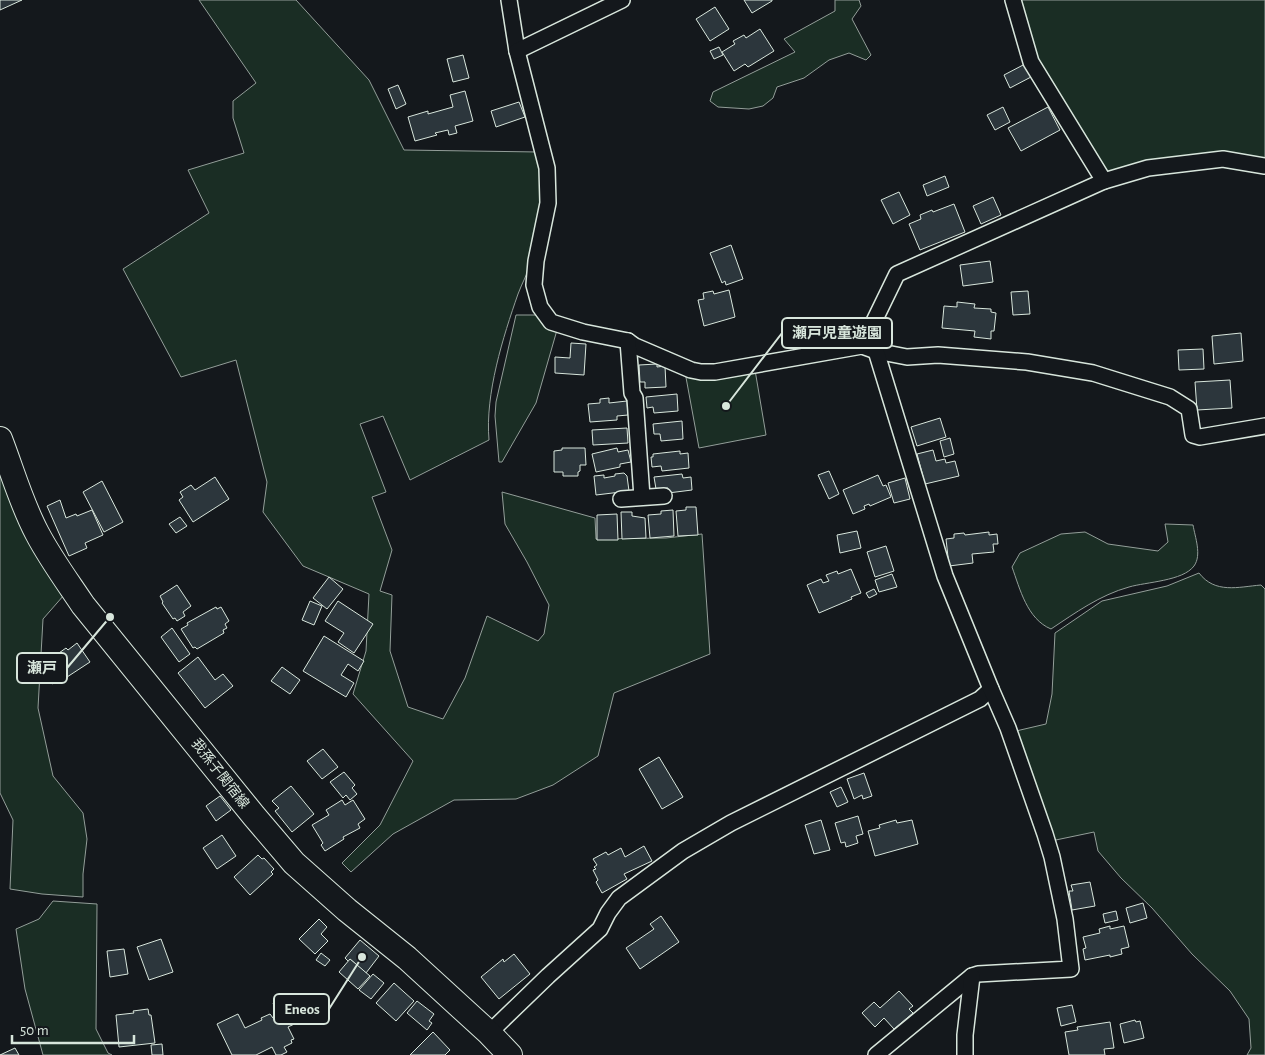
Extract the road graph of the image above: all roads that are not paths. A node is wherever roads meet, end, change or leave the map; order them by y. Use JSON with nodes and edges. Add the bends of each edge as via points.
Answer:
{"nodes":[{"id":1,"x":509,"y":0,"type":"edge"},
{"id":2,"x":622,"y":0,"type":"edge"},
{"id":3,"x":1013,"y":0,"type":"edge"},
{"id":4,"x":517,"y":51,"type":"junction"},
{"id":5,"x":1265,"y":166,"type":"edge"},
{"id":6,"x":1104,"y":181,"type":"junction"},
{"id":7,"x":628,"y":341,"type":"junction"},
{"id":8,"x":862,"y":346,"type":"junction"},
{"id":9,"x":876,"y":351,"type":"junction"},
{"id":10,"x":1265,"y":426,"type":"edge"},
{"id":11,"x":0,"y":439,"type":"edge"},
{"id":12,"x":664,"y":496,"type":"dead end"},
{"id":13,"x":642,"y":497,"type":"junction"},
{"id":14,"x":621,"y":499,"type":"dead end"},
{"id":15,"x":991,"y":689,"type":"junction"},
{"id":16,"x":972,"y":976,"type":"junction"},
{"id":17,"x":489,"y":1033,"type":"junction"},
{"id":18,"x":510,"y":1055,"type":"edge"},
{"id":19,"x":876,"y":1055,"type":"edge"},
{"id":20,"x":965,"y":1055,"type":"edge"}],
"edges":[{"from":1,"to":4,"type":"street"},
{"from":2,"to":4,"type":"street"},
{"from":3,"to":6,"type":"street","via":[[1031,62]]},
{"from":4,"to":7,"type":"street","via":[[547,168],[548,203],[534,285],[540,307],[551,322]]},
{"from":5,"to":6,"type":"street","via":[[1223,159],[1148,168]]},
{"from":6,"to":8,"type":"street","via":[[897,274]]},
{"from":7,"to":8,"type":"street","via":[[673,363],[701,372]]},
{"from":7,"to":13,"type":"street"},
{"from":8,"to":9,"type":"street"},
{"from":9,"to":10,"type":"street","via":[[907,357],[938,355],[1027,362],[1093,373],[1170,397],[1190,409],[1193,435],[1200,437]]},
{"from":9,"to":15,"type":"street","via":[[945,576]]},
{"from":11,"to":17,"type":"main road","name":"我孫子関宿線","via":[[36,532],[83,605],[254,816],[294,863],[408,958]]},
{"from":12,"to":13,"type":"street"},
{"from":13,"to":14,"type":"street"},
{"from":15,"to":16,"type":"street","via":[[1008,728],[1052,856],[1071,969]]},
{"from":15,"to":17,"type":"street","via":[[980,700],[731,823],[683,851],[619,898],[600,929]]},
{"from":16,"to":19,"type":"street"},
{"from":16,"to":20,"type":"street"},
{"from":17,"to":18,"type":"main road","name":"我孫子関宿線"}]}
